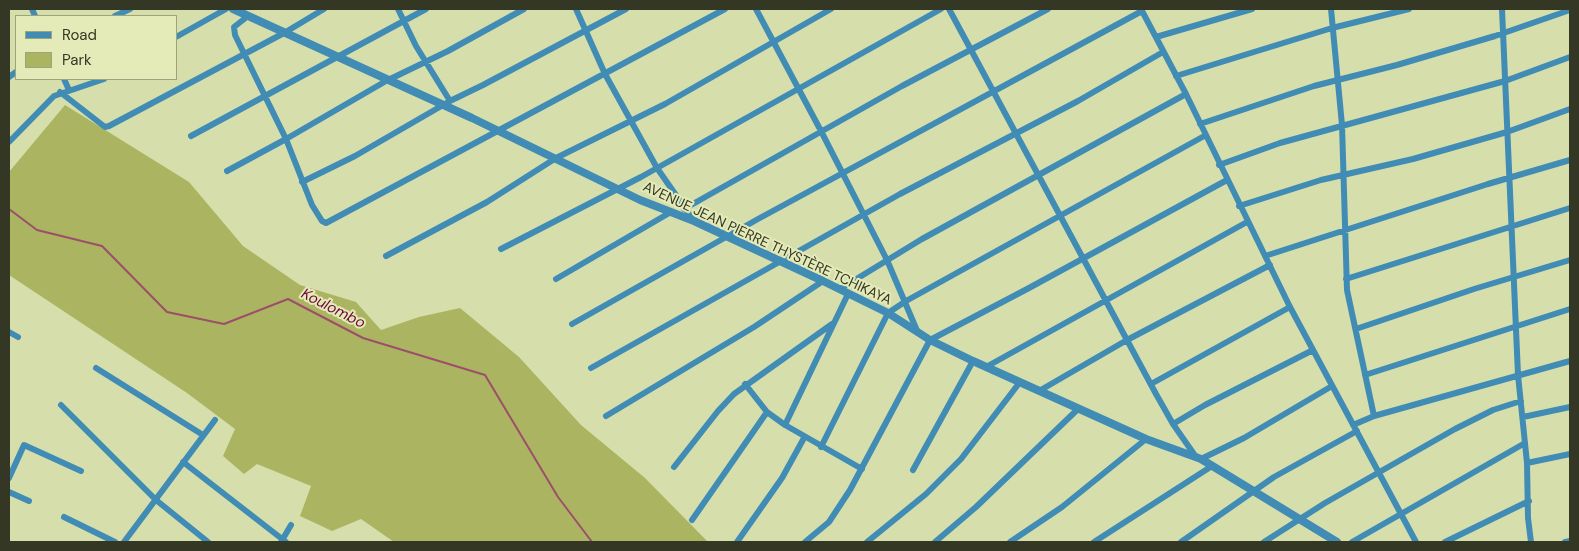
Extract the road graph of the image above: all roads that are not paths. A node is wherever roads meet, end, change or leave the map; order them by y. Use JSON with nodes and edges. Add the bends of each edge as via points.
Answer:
{"nodes":[{"id":1,"x":130,"y":9,"type":"edge"},
{"id":2,"x":226,"y":9,"type":"edge"},
{"id":3,"x":233,"y":9,"type":"edge"},
{"id":4,"x":324,"y":9,"type":"edge"},
{"id":5,"x":398,"y":9,"type":"edge"},
{"id":6,"x":426,"y":9,"type":"edge"},
{"id":7,"x":524,"y":9,"type":"edge"},
{"id":8,"x":576,"y":9,"type":"edge"},
{"id":9,"x":626,"y":9,"type":"edge"},
{"id":10,"x":725,"y":9,"type":"edge"},
{"id":11,"x":756,"y":9,"type":"edge"},
{"id":12,"x":832,"y":9,"type":"edge"},
{"id":13,"x":941,"y":9,"type":"edge"},
{"id":14,"x":949,"y":9,"type":"edge"},
{"id":15,"x":1048,"y":9,"type":"edge"},
{"id":16,"x":1252,"y":9,"type":"edge"},
{"id":17,"x":1331,"y":9,"type":"edge"},
{"id":18,"x":1409,"y":9,"type":"edge"},
{"id":19,"x":1502,"y":9,"type":"edge"},
{"id":20,"x":1142,"y":10,"type":"edge"},
{"id":21,"x":1570,"y":10,"type":"edge"},
{"id":22,"x":117,"y":15,"type":"edge"},
{"id":23,"x":248,"y":16,"type":"junction"},
{"id":24,"x":403,"y":20,"type":"junction"},
{"id":25,"x":1332,"y":28,"type":"junction"},
{"id":26,"x":586,"y":30,"type":"junction"},
{"id":27,"x":284,"y":33,"type":"junction"},
{"id":28,"x":1503,"y":33,"type":"junction"},
{"id":29,"x":178,"y":36,"type":"edge"},
{"id":30,"x":1156,"y":37,"type":"junction"},
{"id":31,"x":774,"y":42,"type":"junction"},
{"id":32,"x":971,"y":51,"type":"junction"},
{"id":33,"x":1164,"y":52,"type":"junction"},
{"id":34,"x":244,"y":54,"type":"junction"},
{"id":35,"x":337,"y":57,"type":"junction"},
{"id":36,"x":1570,"y":58,"type":"edge"},
{"id":37,"x":426,"y":62,"type":"junction"},
{"id":38,"x":605,"y":74,"type":"junction"},
{"id":39,"x":1176,"y":76,"type":"junction"},
{"id":40,"x":64,"y":80,"type":"edge"},
{"id":41,"x":102,"y":80,"type":"edge"},
{"id":42,"x":1338,"y":80,"type":"junction"},
{"id":43,"x":386,"y":81,"type":"junction"},
{"id":44,"x":1505,"y":81,"type":"junction"},
{"id":45,"x":799,"y":89,"type":"junction"},
{"id":46,"x":69,"y":90,"type":"junction"},
{"id":47,"x":60,"y":92,"type":"junction"},
{"id":48,"x":994,"y":92,"type":"junction"},
{"id":49,"x":1186,"y":94,"type":"junction"},
{"id":50,"x":265,"y":95,"type":"junction"},
{"id":51,"x":447,"y":103,"type":"junction"},
{"id":52,"x":1570,"y":109,"type":"edge"},
{"id":53,"x":631,"y":121,"type":"junction"},
{"id":54,"x":1200,"y":124,"type":"junction"},
{"id":55,"x":1342,"y":125,"type":"junction"},
{"id":56,"x":500,"y":131,"type":"junction"},
{"id":57,"x":821,"y":131,"type":"junction"},
{"id":58,"x":1507,"y":132,"type":"junction"},
{"id":59,"x":1016,"y":133,"type":"junction"},
{"id":60,"x":1206,"y":135,"type":"junction"},
{"id":61,"x":192,"y":136,"type":"dead end"},
{"id":62,"x":286,"y":139,"type":"junction"},
{"id":63,"x":9,"y":142,"type":"edge"},
{"id":64,"x":556,"y":158,"type":"junction"},
{"id":65,"x":1570,"y":160,"type":"edge"},
{"id":66,"x":1219,"y":165,"type":"junction"},
{"id":67,"x":657,"y":168,"type":"junction"},
{"id":68,"x":227,"y":171,"type":"dead end"},
{"id":69,"x":842,"y":174,"type":"junction"},
{"id":70,"x":1038,"y":175,"type":"junction"},
{"id":71,"x":1344,"y":175,"type":"junction"},
{"id":72,"x":1509,"y":178,"type":"junction"},
{"id":73,"x":1226,"y":180,"type":"junction"},
{"id":74,"x":302,"y":182,"type":"junction"},
{"id":75,"x":618,"y":189,"type":"junction"},
{"id":76,"x":1239,"y":206,"type":"junction"},
{"id":77,"x":1570,"y":208,"type":"edge"},
{"id":78,"x":684,"y":209,"type":"junction"},
{"id":79,"x":671,"y":212,"type":"junction"},
{"id":80,"x":862,"y":216,"type":"junction"},
{"id":81,"x":1061,"y":216,"type":"junction"},
{"id":82,"x":694,"y":221,"type":"junction"},
{"id":83,"x":1247,"y":222,"type":"junction"},
{"id":84,"x":1512,"y":226,"type":"junction"},
{"id":85,"x":1345,"y":230,"type":"junction"},
{"id":86,"x":727,"y":238,"type":"junction"},
{"id":87,"x":501,"y":249,"type":"dead end"},
{"id":88,"x":386,"y":256,"type":"dead end"},
{"id":89,"x":1265,"y":256,"type":"junction"},
{"id":90,"x":1084,"y":258,"type":"junction"},
{"id":91,"x":887,"y":260,"type":"junction"},
{"id":92,"x":1570,"y":260,"type":"edge"},
{"id":93,"x":781,"y":261,"type":"junction"},
{"id":94,"x":1270,"y":266,"type":"junction"},
{"id":95,"x":1515,"y":276,"type":"junction"},
{"id":96,"x":556,"y":279,"type":"dead end"},
{"id":97,"x":1346,"y":279,"type":"junction"},
{"id":98,"x":823,"y":280,"type":"junction"},
{"id":99,"x":840,"y":289,"type":"junction"},
{"id":100,"x":848,"y":294,"type":"junction"},
{"id":101,"x":1105,"y":300,"type":"junction"},
{"id":102,"x":906,"y":301,"type":"junction"},
{"id":103,"x":1290,"y":307,"type":"junction"},
{"id":104,"x":1570,"y":310,"type":"edge"},
{"id":105,"x":888,"y":313,"type":"junction"},
{"id":106,"x":572,"y":324,"type":"dead end"},
{"id":107,"x":832,"y":324,"type":"junction"},
{"id":108,"x":1517,"y":326,"type":"junction"},
{"id":109,"x":1356,"y":329,"type":"junction"},
{"id":110,"x":9,"y":332,"type":"edge"},
{"id":111,"x":918,"y":332,"type":"junction"},
{"id":112,"x":18,"y":337,"type":"dead end"},
{"id":113,"x":930,"y":340,"type":"junction"},
{"id":114,"x":1127,"y":340,"type":"junction"},
{"id":115,"x":1313,"y":350,"type":"junction"},
{"id":116,"x":973,"y":361,"type":"junction"},
{"id":117,"x":1570,"y":361,"type":"edge"},
{"id":118,"x":986,"y":367,"type":"junction"},
{"id":119,"x":96,"y":368,"type":"dead end"},
{"id":120,"x":591,"y":368,"type":"dead end"},
{"id":121,"x":1365,"y":375,"type":"junction"},
{"id":122,"x":1518,"y":375,"type":"junction"},
{"id":123,"x":1020,"y":382,"type":"junction"},
{"id":124,"x":745,"y":384,"type":"junction"},
{"id":125,"x":1151,"y":384,"type":"junction"},
{"id":126,"x":1332,"y":386,"type":"junction"},
{"id":127,"x":1039,"y":391,"type":"junction"},
{"id":128,"x":1521,"y":401,"type":"junction"},
{"id":129,"x":60,"y":405,"type":"dead end"},
{"id":130,"x":1570,"y":407,"type":"edge"},
{"id":131,"x":1078,"y":409,"type":"junction"},
{"id":132,"x":767,"y":412,"type":"junction"},
{"id":133,"x":606,"y":416,"type":"dead end"},
{"id":134,"x":1374,"y":416,"type":"junction"},
{"id":135,"x":1523,"y":417,"type":"junction"},
{"id":136,"x":215,"y":420,"type":"dead end"},
{"id":137,"x":1173,"y":424,"type":"junction"},
{"id":138,"x":784,"y":426,"type":"junction"},
{"id":139,"x":1355,"y":428,"type":"junction"},
{"id":140,"x":203,"y":435,"type":"junction"},
{"id":141,"x":804,"y":438,"type":"junction"},
{"id":142,"x":1146,"y":439,"type":"junction"},
{"id":143,"x":1525,"y":443,"type":"junction"},
{"id":144,"x":821,"y":447,"type":"junction"},
{"id":145,"x":1570,"y":454,"type":"edge"},
{"id":146,"x":1198,"y":458,"type":"junction"},
{"id":147,"x":183,"y":462,"type":"junction"},
{"id":148,"x":1527,"y":463,"type":"junction"},
{"id":149,"x":1212,"y":466,"type":"junction"},
{"id":150,"x":674,"y":467,"type":"dead end"},
{"id":151,"x":862,"y":469,"type":"junction"},
{"id":152,"x":913,"y":470,"type":"dead end"},
{"id":153,"x":81,"y":471,"type":"dead end"},
{"id":154,"x":1379,"y":472,"type":"junction"},
{"id":155,"x":9,"y":478,"type":"edge"},
{"id":156,"x":1253,"y":491,"type":"junction"},
{"id":157,"x":9,"y":492,"type":"edge"},
{"id":158,"x":156,"y":500,"type":"junction"},
{"id":159,"x":29,"y":501,"type":"dead end"},
{"id":160,"x":1529,"y":501,"type":"junction"},
{"id":161,"x":1401,"y":514,"type":"junction"},
{"id":162,"x":64,"y":517,"type":"dead end"},
{"id":163,"x":1300,"y":518,"type":"junction"},
{"id":164,"x":692,"y":520,"type":"dead end"},
{"id":165,"x":291,"y":525,"type":"dead end"},
{"id":166,"x":283,"y":541,"type":"edge"},
{"id":167,"x":1570,"y":541,"type":"edge"},
{"id":168,"x":114,"y":542,"type":"edge"},
{"id":169,"x":124,"y":542,"type":"edge"},
{"id":170,"x":208,"y":542,"type":"edge"},
{"id":171,"x":737,"y":542,"type":"edge"},
{"id":172,"x":805,"y":542,"type":"edge"},
{"id":173,"x":867,"y":542,"type":"edge"},
{"id":174,"x":935,"y":542,"type":"edge"},
{"id":175,"x":1010,"y":542,"type":"edge"},
{"id":176,"x":1094,"y":542,"type":"edge"},
{"id":177,"x":1180,"y":542,"type":"edge"},
{"id":178,"x":1264,"y":542,"type":"edge"},
{"id":179,"x":1337,"y":542,"type":"edge"},
{"id":180,"x":1352,"y":542,"type":"edge"},
{"id":181,"x":1416,"y":542,"type":"edge"},
{"id":182,"x":1445,"y":542,"type":"edge"},
{"id":183,"x":1531,"y":542,"type":"edge"},
{"id":184,"x":1565,"y":542,"type":"edge"}],
"edges":[{"from":1,"to":22,"type":"street"},
{"from":2,"to":29,"type":"street"},
{"from":3,"to":23,"type":"street","name":"AVENUE JEAN PIERRE THYSTÈRE TCHIKAYA"},
{"from":4,"to":27,"type":"street"},
{"from":5,"to":24,"type":"street"},
{"from":6,"to":24,"type":"street"},
{"from":7,"to":37,"type":"street"},
{"from":8,"to":26,"type":"street"},
{"from":9,"to":26,"type":"street"},
{"from":10,"to":38,"type":"street"},
{"from":11,"to":31,"type":"street"},
{"from":12,"to":31,"type":"street"},
{"from":13,"to":45,"type":"street"},
{"from":14,"to":32,"type":"street"},
{"from":15,"to":32,"type":"street"},
{"from":16,"to":30,"type":"street"},
{"from":17,"to":25,"type":"street"},
{"from":18,"to":25,"type":"street"},
{"from":19,"to":28,"type":"street"},
{"from":20,"to":30,"type":"street"},
{"from":20,"to":48,"type":"street"},
{"from":21,"to":28,"type":"street"},
{"from":23,"to":27,"type":"street","name":"AVENUE JEAN PIERRE THYSTÈRE TCHIKAYA"},
{"from":23,"to":34,"type":"street","via":[[238,22],[234,30]]},
{"from":24,"to":35,"type":"street"},
{"from":24,"to":37,"type":"street"},
{"from":25,"to":39,"type":"street"},
{"from":25,"to":42,"type":"street"},
{"from":26,"to":38,"type":"street"},
{"from":26,"to":51,"type":"street"},
{"from":27,"to":34,"type":"street"},
{"from":27,"to":35,"type":"street","name":"AVENUE JEAN PIERRE THYSTÈRE TCHIKAYA"},
{"from":28,"to":42,"type":"street"},
{"from":28,"to":44,"type":"street"},
{"from":30,"to":33,"type":"street"},
{"from":31,"to":45,"type":"street"},
{"from":31,"to":53,"type":"street"},
{"from":32,"to":48,"type":"street"},
{"from":32,"to":57,"type":"street"},
{"from":33,"to":39,"type":"street"},
{"from":33,"to":59,"type":"street"},
{"from":34,"to":47,"type":"street","via":[[107,127]]},
{"from":34,"to":50,"type":"street"},
{"from":35,"to":43,"type":"street","name":"AVENUE JEAN PIERRE THYSTÈRE TCHIKAYA"},
{"from":35,"to":50,"type":"street"},
{"from":36,"to":44,"type":"street"},
{"from":37,"to":43,"type":"street"},
{"from":37,"to":51,"type":"street"},
{"from":38,"to":53,"type":"street"},
{"from":38,"to":56,"type":"street"},
{"from":39,"to":49,"type":"street"},
{"from":40,"to":46,"type":"street"},
{"from":41,"to":46,"type":"street"},
{"from":42,"to":54,"type":"street"},
{"from":42,"to":55,"type":"street"},
{"from":43,"to":51,"type":"street","name":"AVENUE JEAN PIERRE THYSTÈRE TCHIKAYA"},
{"from":43,"to":62,"type":"street"},
{"from":44,"to":55,"type":"street"},
{"from":44,"to":58,"type":"street"},
{"from":45,"to":57,"type":"street"},
{"from":45,"to":67,"type":"street"},
{"from":46,"to":47,"type":"street"},
{"from":47,"to":63,"type":"street"},
{"from":48,"to":59,"type":"street"},
{"from":48,"to":69,"type":"street"},
{"from":49,"to":54,"type":"street"},
{"from":49,"to":70,"type":"street"},
{"from":50,"to":61,"type":"street"},
{"from":50,"to":62,"type":"street"},
{"from":51,"to":56,"type":"street","name":"AVENUE JEAN PIERRE THYSTÈRE TCHIKAYA"},
{"from":51,"to":74,"type":"street","via":[[355,156]]},
{"from":52,"to":58,"type":"street"},
{"from":53,"to":64,"type":"street"},
{"from":53,"to":67,"type":"street"},
{"from":54,"to":60,"type":"street"},
{"from":55,"to":66,"type":"street"},
{"from":55,"to":71,"type":"street"},
{"from":56,"to":64,"type":"street","name":"AVENUE JEAN PIERRE THYSTÈRE TCHIKAYA"},
{"from":56,"to":74,"type":"street","via":[[328,223],[318,216]]},
{"from":57,"to":69,"type":"street"},
{"from":57,"to":78,"type":"street"},
{"from":58,"to":71,"type":"street"},
{"from":58,"to":72,"type":"street"},
{"from":59,"to":70,"type":"street"},
{"from":59,"to":80,"type":"street"},
{"from":60,"to":66,"type":"street"},
{"from":60,"to":81,"type":"street"},
{"from":62,"to":68,"type":"street"},
{"from":62,"to":74,"type":"street"},
{"from":64,"to":75,"type":"street","name":"AVENUE JEAN PIERRE THYSTÈRE TCHIKAYA"},
{"from":64,"to":88,"type":"street","via":[[487,202]]},
{"from":65,"to":72,"type":"street"},
{"from":66,"to":73,"type":"street"},
{"from":67,"to":75,"type":"street"},
{"from":67,"to":78,"type":"street"},
{"from":69,"to":80,"type":"street"},
{"from":69,"to":86,"type":"street"},
{"from":70,"to":81,"type":"street"},
{"from":70,"to":91,"type":"street"},
{"from":71,"to":76,"type":"street"},
{"from":71,"to":85,"type":"street"},
{"from":72,"to":84,"type":"street"},
{"from":72,"to":85,"type":"street"},
{"from":73,"to":76,"type":"street"},
{"from":73,"to":90,"type":"street"},
{"from":75,"to":79,"type":"street","name":"AVENUE JEAN PIERRE THYSTÈRE TCHIKAYA"},
{"from":75,"to":87,"type":"street"},
{"from":76,"to":83,"type":"street"},
{"from":77,"to":84,"type":"street"},
{"from":78,"to":82,"type":"street"},
{"from":79,"to":82,"type":"street","name":"AVENUE JEAN PIERRE THYSTÈRE TCHIKAYA"},
{"from":79,"to":96,"type":"street"},
{"from":80,"to":91,"type":"street"},
{"from":80,"to":93,"type":"street"},
{"from":81,"to":90,"type":"street"},
{"from":81,"to":102,"type":"street"},
{"from":82,"to":86,"type":"street","name":"AVENUE JEAN PIERRE THYSTÈRE TCHIKAYA"},
{"from":83,"to":89,"type":"street"},
{"from":83,"to":101,"type":"street"},
{"from":84,"to":95,"type":"street"},
{"from":84,"to":97,"type":"street"},
{"from":85,"to":89,"type":"street"},
{"from":85,"to":97,"type":"street"},
{"from":86,"to":93,"type":"street","name":"AVENUE JEAN PIERRE THYSTÈRE TCHIKAYA"},
{"from":86,"to":106,"type":"street"},
{"from":89,"to":94,"type":"street"},
{"from":90,"to":101,"type":"street"},
{"from":90,"to":113,"type":"street"},
{"from":91,"to":99,"type":"street"},
{"from":91,"to":102,"type":"street"},
{"from":92,"to":95,"type":"street"},
{"from":93,"to":98,"type":"street","name":"AVENUE JEAN PIERRE THYSTÈRE TCHIKAYA"},
{"from":93,"to":120,"type":"street"},
{"from":94,"to":103,"type":"street"},
{"from":94,"to":114,"type":"street"},
{"from":95,"to":108,"type":"street"},
{"from":95,"to":109,"type":"street"},
{"from":97,"to":109,"type":"street"},
{"from":98,"to":99,"type":"street","name":"AVENUE JEAN PIERRE THYSTÈRE TCHIKAYA"},
{"from":98,"to":133,"type":"street","via":[[754,327]]},
{"from":99,"to":100,"type":"street","name":"AVENUE JEAN PIERRE THYSTÈRE TCHIKAYA"},
{"from":100,"to":105,"type":"street","name":"AVENUE JEAN PIERRE THYSTÈRE TCHIKAYA"},
{"from":100,"to":107,"type":"street"},
{"from":101,"to":114,"type":"street"},
{"from":101,"to":118,"type":"street"},
{"from":102,"to":105,"type":"street"},
{"from":102,"to":111,"type":"street"},
{"from":103,"to":115,"type":"street"},
{"from":103,"to":125,"type":"street"},
{"from":104,"to":108,"type":"street"},
{"from":105,"to":111,"type":"street","name":"AVENUE JEAN PIERRE THYSTÈRE TCHIKAYA"},
{"from":105,"to":144,"type":"street"},
{"from":107,"to":124,"type":"street"},
{"from":107,"to":138,"type":"street"},
{"from":108,"to":121,"type":"street"},
{"from":108,"to":122,"type":"street"},
{"from":109,"to":121,"type":"street"},
{"from":110,"to":112,"type":"street"},
{"from":111,"to":113,"type":"street","name":"AVENUE JEAN PIERRE THYSTÈRE TCHIKAYA"},
{"from":113,"to":116,"type":"street","name":"AVENUE JEAN PIERRE THYSTÈRE TCHIKAYA"},
{"from":113,"to":151,"type":"street"},
{"from":114,"to":125,"type":"street"},
{"from":114,"to":127,"type":"street"},
{"from":115,"to":126,"type":"street"},
{"from":115,"to":137,"type":"street"},
{"from":116,"to":118,"type":"street","name":"AVENUE JEAN PIERRE THYSTÈRE TCHIKAYA"},
{"from":116,"to":152,"type":"street"},
{"from":117,"to":122,"type":"street"},
{"from":118,"to":123,"type":"street","name":"AVENUE JEAN PIERRE THYSTÈRE TCHIKAYA"},
{"from":119,"to":140,"type":"street"},
{"from":121,"to":134,"type":"street"},
{"from":122,"to":128,"type":"street"},
{"from":122,"to":134,"type":"street"},
{"from":123,"to":127,"type":"street","name":"AVENUE JEAN PIERRE THYSTÈRE TCHIKAYA"},
{"from":123,"to":173,"type":"street","via":[[961,459],[926,494]]},
{"from":124,"to":132,"type":"street"},
{"from":124,"to":150,"type":"street","via":[[718,411]]},
{"from":125,"to":137,"type":"street"},
{"from":126,"to":139,"type":"street"},
{"from":126,"to":146,"type":"street","via":[[1244,438]]},
{"from":127,"to":131,"type":"street","name":"AVENUE JEAN PIERRE THYSTÈRE TCHIKAYA"},
{"from":128,"to":135,"type":"street"},
{"from":128,"to":154,"type":"street","via":[[1493,410],[1455,429]]},
{"from":129,"to":158,"type":"street"},
{"from":130,"to":135,"type":"street"},
{"from":131,"to":142,"type":"street","name":"AVENUE JEAN PIERRE THYSTÈRE TCHIKAYA"},
{"from":131,"to":174,"type":"street"},
{"from":132,"to":138,"type":"street"},
{"from":132,"to":164,"type":"street"},
{"from":134,"to":139,"type":"street"},
{"from":135,"to":143,"type":"street"},
{"from":136,"to":140,"type":"street"},
{"from":137,"to":146,"type":"street"},
{"from":138,"to":141,"type":"street"},
{"from":139,"to":154,"type":"street"},
{"from":139,"to":156,"type":"street"},
{"from":140,"to":147,"type":"street"},
{"from":141,"to":144,"type":"street"},
{"from":141,"to":171,"type":"street","via":[[782,478]]},
{"from":142,"to":146,"type":"street","name":"AVENUE JEAN PIERRE THYSTÈRE TCHIKAYA"},
{"from":142,"to":175,"type":"street","via":[[1062,507]]},
{"from":143,"to":148,"type":"street"},
{"from":143,"to":161,"type":"street"},
{"from":144,"to":151,"type":"street"},
{"from":145,"to":148,"type":"street"},
{"from":146,"to":149,"type":"street","name":"AVENUE JEAN PIERRE THYSTÈRE TCHIKAYA"},
{"from":147,"to":158,"type":"street"},
{"from":147,"to":166,"type":"street"},
{"from":148,"to":160,"type":"street"},
{"from":149,"to":156,"type":"street","name":"AVENUE JEAN PIERRE THYSTÈRE TCHIKAYA"},
{"from":149,"to":176,"type":"street"},
{"from":151,"to":172,"type":"street","via":[[830,522]]},
{"from":153,"to":155,"type":"street","via":[[24,445]]},
{"from":154,"to":161,"type":"street"},
{"from":154,"to":163,"type":"street"},
{"from":156,"to":163,"type":"street","name":"AVENUE JEAN PIERRE THYSTÈRE TCHIKAYA"},
{"from":156,"to":177,"type":"street"},
{"from":157,"to":159,"type":"street"},
{"from":158,"to":169,"type":"street"},
{"from":158,"to":170,"type":"street"},
{"from":160,"to":182,"type":"street"},
{"from":160,"to":183,"type":"street"},
{"from":161,"to":180,"type":"street"},
{"from":161,"to":181,"type":"street"},
{"from":162,"to":168,"type":"street"},
{"from":163,"to":178,"type":"street"},
{"from":163,"to":179,"type":"street","name":"AVENUE JEAN PIERRE THYSTÈRE TCHIKAYA"},
{"from":165,"to":166,"type":"street"},
{"from":167,"to":184,"type":"street"}]}
